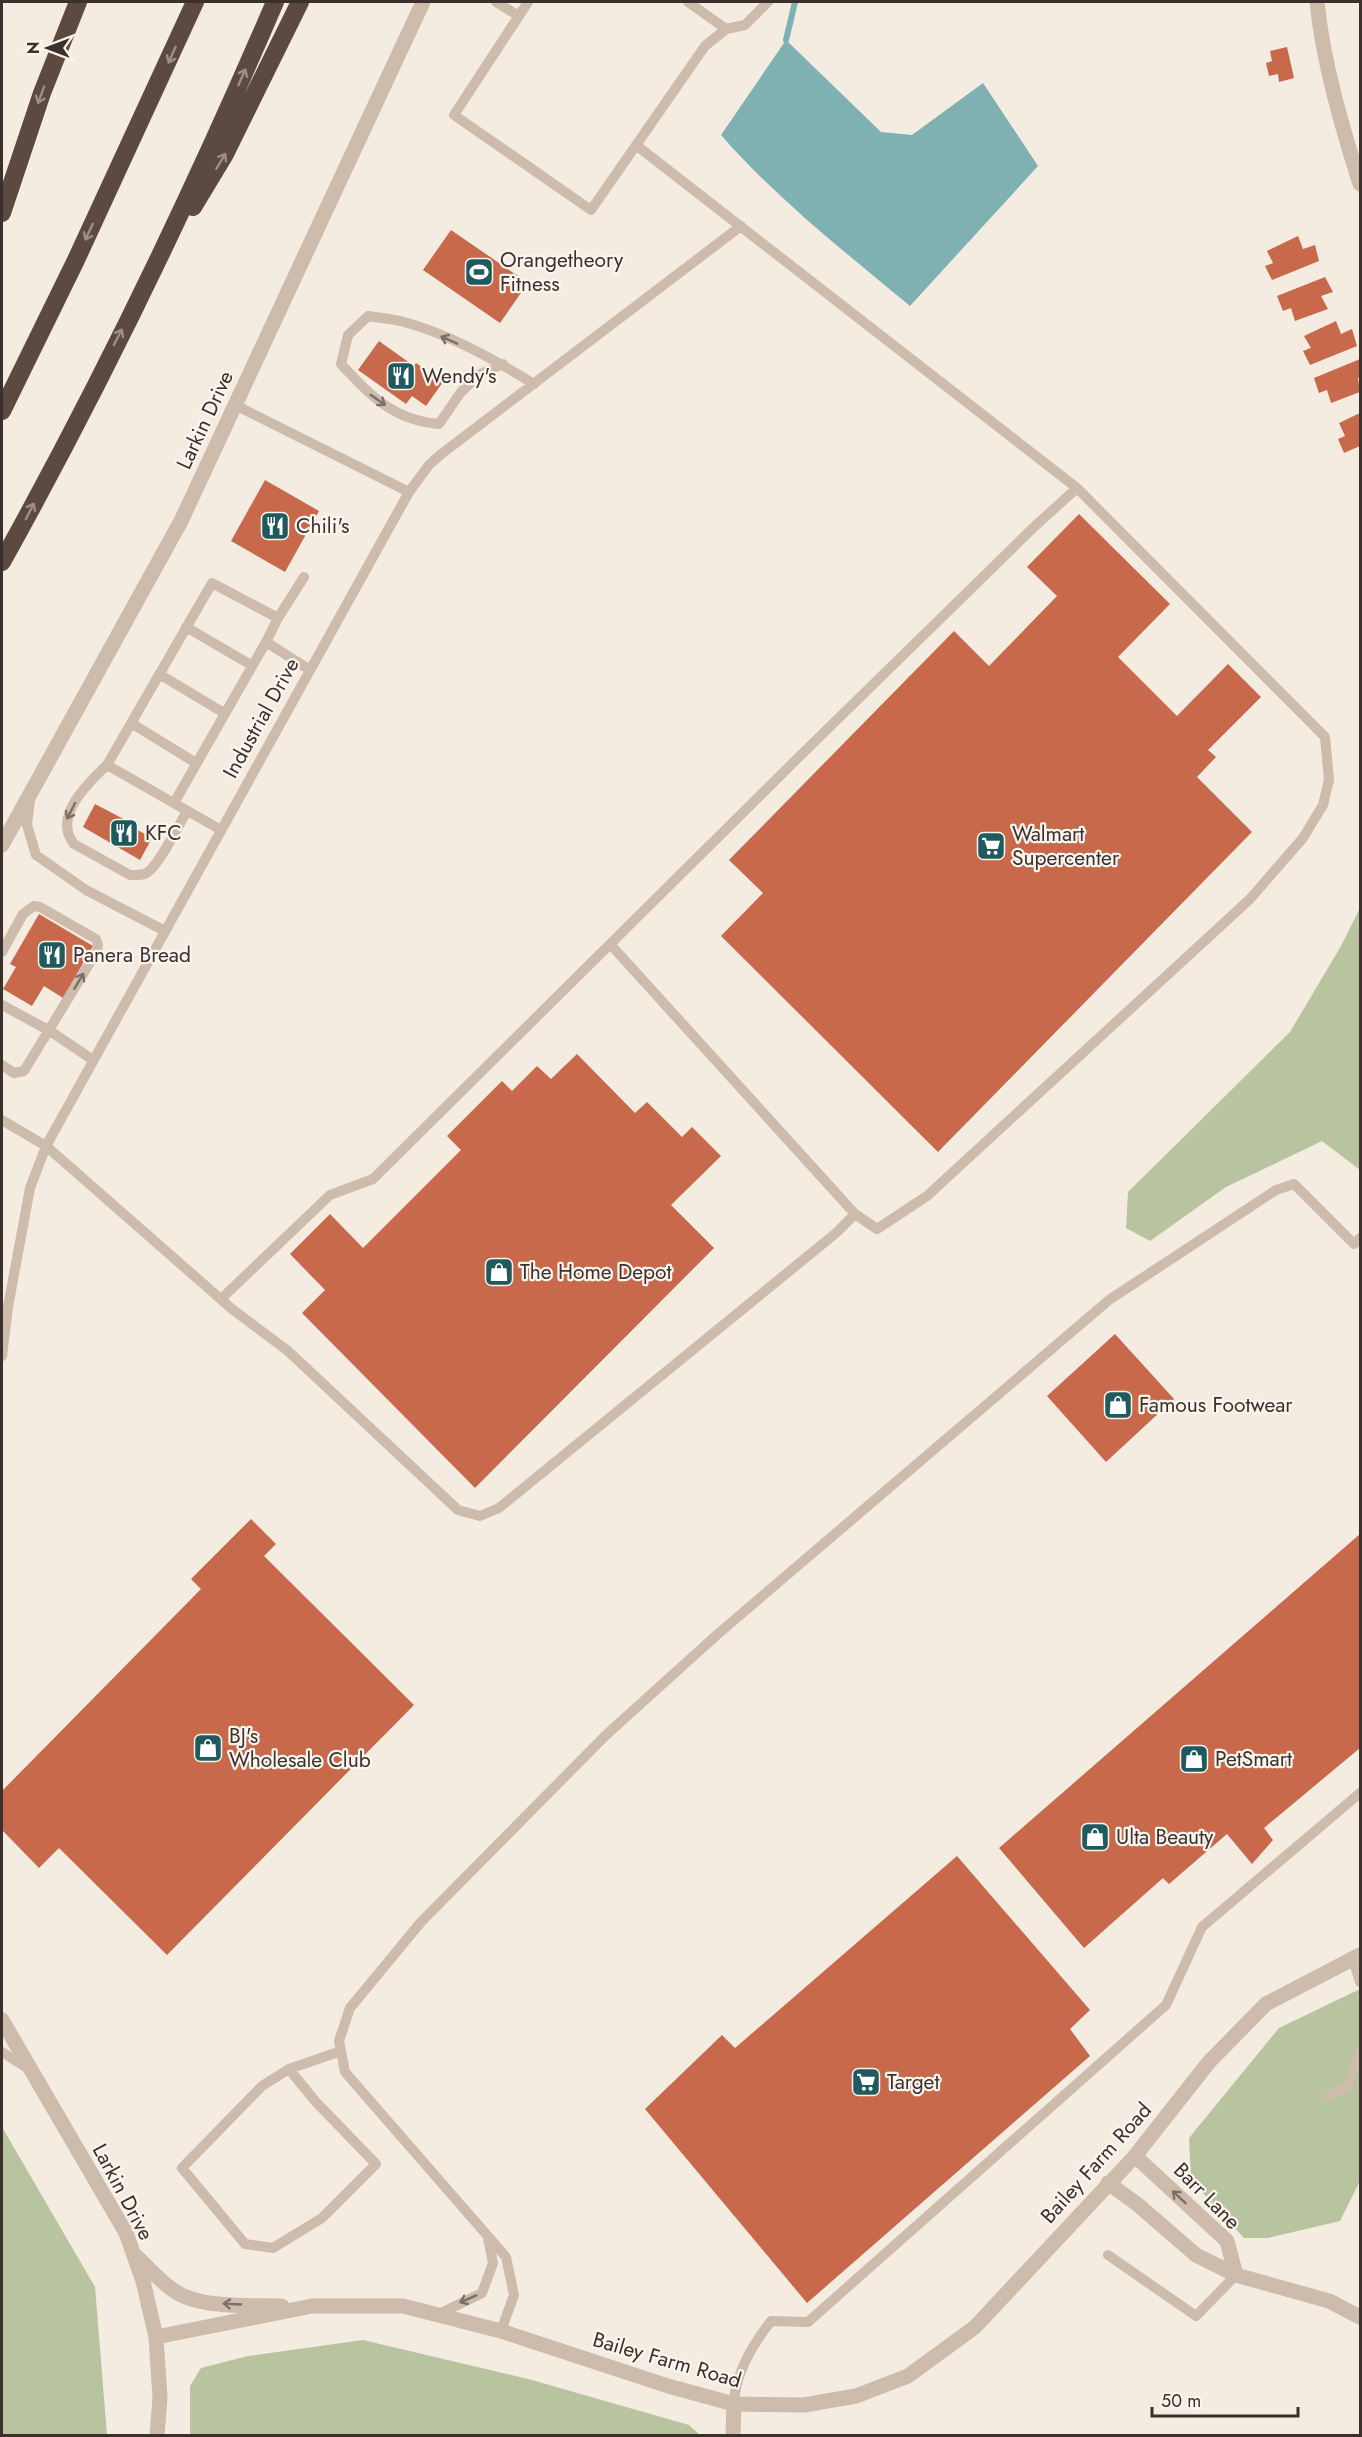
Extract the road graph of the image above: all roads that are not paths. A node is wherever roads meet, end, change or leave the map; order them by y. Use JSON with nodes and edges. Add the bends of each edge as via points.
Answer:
{"nodes":[{"id":1,"x":78,"y":2,"type":"edge"},
{"id":2,"x":195,"y":2,"type":"edge"},
{"id":3,"x":275,"y":2,"type":"edge"},
{"id":4,"x":300,"y":2,"type":"edge"},
{"id":5,"x":423,"y":2,"type":"edge"},
{"id":6,"x":436,"y":2,"type":"edge"},
{"id":7,"x":496,"y":2,"type":"edge"},
{"id":8,"x":528,"y":2,"type":"edge"},
{"id":9,"x":688,"y":2,"type":"edge"},
{"id":10,"x":768,"y":2,"type":"edge"},
{"id":11,"x":1317,"y":2,"type":"edge"},
{"id":12,"x":519,"y":16,"type":"junction"},
{"id":13,"x":726,"y":28,"type":"junction"},
{"id":14,"x":404,"y":44,"type":"junction"},
{"id":15,"x":636,"y":146,"type":"junction"},
{"id":16,"x":1360,"y":184,"type":"edge"},
{"id":17,"x":2,"y":213,"type":"edge"},
{"id":18,"x":741,"y":226,"type":"junction"},
{"id":19,"x":136,"y":301,"type":"junction"},
{"id":20,"x":503,"y":364,"type":"junction"},
{"id":21,"x":534,"y":384,"type":"junction"},
{"id":22,"x":235,"y":405,"type":"junction"},
{"id":23,"x":2,"y":411,"type":"edge"},
{"id":24,"x":1077,"y":488,"type":"junction"},
{"id":25,"x":409,"y":492,"type":"junction"},
{"id":26,"x":2,"y":562,"type":"edge"},
{"id":27,"x":304,"y":577,"type":"dead end"},
{"id":28,"x":278,"y":618,"type":"junction"},
{"id":29,"x":186,"y":627,"type":"junction"},
{"id":30,"x":266,"y":642,"type":"junction"},
{"id":31,"x":251,"y":665,"type":"junction"},
{"id":32,"x":310,"y":670,"type":"junction"},
{"id":33,"x":159,"y":674,"type":"junction"},
{"id":34,"x":224,"y":712,"type":"junction"},
{"id":35,"x":131,"y":723,"type":"junction"},
{"id":36,"x":196,"y":763,"type":"junction"},
{"id":37,"x":107,"y":765,"type":"junction"},
{"id":38,"x":31,"y":792,"type":"junction"},
{"id":39,"x":174,"y":803,"type":"junction"},
{"id":40,"x":187,"y":811,"type":"junction"},
{"id":41,"x":221,"y":830,"type":"junction"},
{"id":42,"x":2,"y":845,"type":"edge"},
{"id":43,"x":165,"y":932,"type":"junction"},
{"id":44,"x":611,"y":945,"type":"junction"},
{"id":45,"x":2,"y":952,"type":"edge"},
{"id":46,"x":2,"y":1005,"type":"edge"},
{"id":47,"x":50,"y":1032,"type":"junction"},
{"id":48,"x":93,"y":1060,"type":"junction"},
{"id":49,"x":2,"y":1065,"type":"edge"},
{"id":50,"x":2,"y":1120,"type":"edge"},
{"id":51,"x":46,"y":1146,"type":"junction"},
{"id":52,"x":855,"y":1214,"type":"junction"},
{"id":53,"x":1360,"y":1239,"type":"edge"},
{"id":54,"x":221,"y":1299,"type":"junction"},
{"id":55,"x":2,"y":1356,"type":"edge"},
{"id":56,"x":1360,"y":1793,"type":"edge"},
{"id":57,"x":1357,"y":1957,"type":"edge"},
{"id":58,"x":1360,"y":1982,"type":"edge"},
{"id":59,"x":2,"y":2020,"type":"edge"},
{"id":60,"x":2,"y":2052,"type":"edge"},
{"id":61,"x":341,"y":2052,"type":"junction"},
{"id":62,"x":1360,"y":2052,"type":"edge"},
{"id":63,"x":289,"y":2069,"type":"junction"},
{"id":64,"x":30,"y":2070,"type":"junction"},
{"id":65,"x":1328,"y":2096,"type":"dead end"},
{"id":66,"x":1135,"y":2156,"type":"junction"},
{"id":67,"x":1108,"y":2183,"type":"junction"},
{"id":68,"x":487,"y":2235,"type":"junction"},
{"id":69,"x":134,"y":2254,"type":"junction"},
{"id":70,"x":1108,"y":2256,"type":"dead end"},
{"id":71,"x":1236,"y":2274,"type":"junction"},
{"id":72,"x":312,"y":2306,"type":"junction"},
{"id":73,"x":437,"y":2315,"type":"junction"},
{"id":74,"x":1360,"y":2317,"type":"edge"},
{"id":75,"x":501,"y":2331,"type":"junction"},
{"id":76,"x":156,"y":2337,"type":"junction"},
{"id":77,"x":734,"y":2404,"type":"junction"},
{"id":78,"x":157,"y":2436,"type":"edge"},
{"id":79,"x":733,"y":2436,"type":"edge"}],
"edges":[{"from":1,"to":17,"type":"highway","one_way":true,"via":[[42,93]]},
{"from":2,"to":23,"type":"highway","one_way":true},
{"from":19,"to":3,"type":"highway","one_way":true},
{"from":19,"to":4,"type":"highway","one_way":true,"via":[[225,154]]},
{"from":5,"to":14,"type":"street","name":"Larkin Drive"},
{"from":6,"to":14,"type":"street"},
{"from":7,"to":12,"type":"lane"},
{"from":8,"to":12,"type":"lane"},
{"from":9,"to":13,"type":"lane"},
{"from":10,"to":13,"type":"lane","via":[[745,25]]},
{"from":11,"to":16,"type":"street","via":[[1319,26]]},
{"from":12,"to":15,"type":"lane","via":[[454,115],[591,210]]},
{"from":13,"to":15,"type":"lane","via":[[705,46]]},
{"from":14,"to":22,"type":"street","name":"Larkin Drive"},
{"from":15,"to":18,"type":"lane"},
{"from":18,"to":21,"type":"lane","name":"Industrial Drive"},
{"from":18,"to":24,"type":"lane"},
{"from":26,"to":19,"type":"highway","one_way":true},
{"from":20,"to":20,"type":"lane","one_way":true,"via":[[405,322],[368,316],[348,335],[341,364],[376,400],[417,422],[439,424],[461,392],[480,374]]},
{"from":20,"to":21,"type":"lane"},
{"from":21,"to":25,"type":"lane","name":"Industrial Drive","via":[[440,455]]},
{"from":22,"to":25,"type":"lane"},
{"from":22,"to":38,"type":"street","name":"Larkin Drive","via":[[181,520]]},
{"from":24,"to":44,"type":"lane"},
{"from":24,"to":52,"type":"lane","via":[[1325,737],[1329,780],[1323,805],[1303,838],[1250,899],[927,1196],[877,1229]]},
{"from":25,"to":32,"type":"lane","name":"Industrial Drive"},
{"from":27,"to":28,"type":"lane"},
{"from":28,"to":29,"type":"lane","via":[[212,583]]},
{"from":28,"to":30,"type":"lane"},
{"from":29,"to":31,"type":"lane"},
{"from":29,"to":33,"type":"lane"},
{"from":30,"to":31,"type":"lane"},
{"from":30,"to":32,"type":"lane"},
{"from":31,"to":34,"type":"lane"},
{"from":32,"to":41,"type":"lane","name":"Industrial Drive"},
{"from":33,"to":34,"type":"lane"},
{"from":33,"to":35,"type":"lane"},
{"from":34,"to":36,"type":"lane"},
{"from":35,"to":36,"type":"lane"},
{"from":35,"to":37,"type":"lane"},
{"from":36,"to":39,"type":"lane"},
{"from":37,"to":39,"type":"lane"},
{"from":37,"to":40,"type":"lane","one_way":true,"via":[[89,782],[66,819],[74,844],[138,876],[155,864]]},
{"from":38,"to":42,"type":"street","name":"Larkin Drive"},
{"from":38,"to":43,"type":"lane","via":[[27,825],[36,855],[86,890]]},
{"from":39,"to":40,"type":"lane"},
{"from":40,"to":41,"type":"lane"},
{"from":41,"to":43,"type":"lane","name":"Industrial Drive"},
{"from":43,"to":48,"type":"lane","name":"Industrial Drive"},
{"from":44,"to":52,"type":"lane"},
{"from":44,"to":54,"type":"lane","via":[[373,1179],[330,1195]]},
{"from":47,"to":45,"type":"lane","one_way":true,"via":[[97,951],[96,939],[33,906],[23,914]]},
{"from":46,"to":47,"type":"lane"},
{"from":47,"to":48,"type":"lane"},
{"from":47,"to":49,"type":"lane","via":[[24,1071],[14,1073]]},
{"from":48,"to":51,"type":"lane","name":"Industrial Drive"},
{"from":50,"to":51,"type":"lane"},
{"from":51,"to":54,"type":"lane"},
{"from":51,"to":55,"type":"lane","name":"Industrial Drive","via":[[30,1188]]},
{"from":52,"to":54,"type":"lane","via":[[499,1508],[480,1516],[458,1510],[288,1351]]},
{"from":53,"to":61,"type":"lane","via":[[1354,1244],[1294,1184],[1276,1190],[1109,1300],[719,1632],[606,1735],[421,1922],[350,2008],[339,2041]]},
{"from":56,"to":77,"type":"lane","via":[[1202,1927],[1166,2005],[808,2322],[771,2321],[756,2340],[734,2387]]},
{"from":57,"to":58,"type":"lane"},
{"from":57,"to":66,"type":"street","name":"Bailey Farm Road","via":[[1266,2004],[1209,2062]]},
{"from":59,"to":64,"type":"street","name":"Larkin Drive"},
{"from":60,"to":64,"type":"lane"},
{"from":61,"to":63,"type":"lane"},
{"from":61,"to":68,"type":"lane","via":[[345,2072]]},
{"from":62,"to":65,"type":"lane","via":[[1348,2086]]},
{"from":63,"to":63,"type":"lane","via":[[262,2086],[182,2168],[245,2244],[273,2248],[322,2218],[376,2164]]},
{"from":64,"to":69,"type":"street","name":"Larkin Drive","via":[[126,2233]]},
{"from":66,"to":67,"type":"street","name":"Bailey Farm Road"},
{"from":71,"to":66,"type":"street","name":"Barr Lane","one_way":true,"via":[[1227,2241]]},
{"from":67,"to":71,"type":"street","via":[[1196,2255]]},
{"from":67,"to":77,"type":"street","name":"Bailey Farm Road","via":[[975,2327],[908,2376],[856,2396],[814,2403]]},
{"from":68,"to":73,"type":"lane","one_way":true,"via":[[494,2263],[482,2293]]},
{"from":68,"to":75,"type":"lane","via":[[506,2258],[514,2295]]},
{"from":72,"to":69,"type":"street","one_way":true,"via":[[192,2300],[174,2291]]},
{"from":69,"to":76,"type":"street","name":"Larkin Drive"},
{"from":70,"to":71,"type":"lane","via":[[1196,2316]]},
{"from":71,"to":74,"type":"street","via":[[1329,2301]]},
{"from":72,"to":73,"type":"street","name":"Bailey Farm Road","via":[[404,2306]]},
{"from":72,"to":76,"type":"street","name":"Bailey Farm Road"},
{"from":73,"to":75,"type":"street","name":"Bailey Farm Road"},
{"from":75,"to":77,"type":"street","name":"Bailey Farm Road"},
{"from":76,"to":78,"type":"street","name":"Larkin Drive","via":[[160,2397]]},
{"from":77,"to":79,"type":"street"}]}
